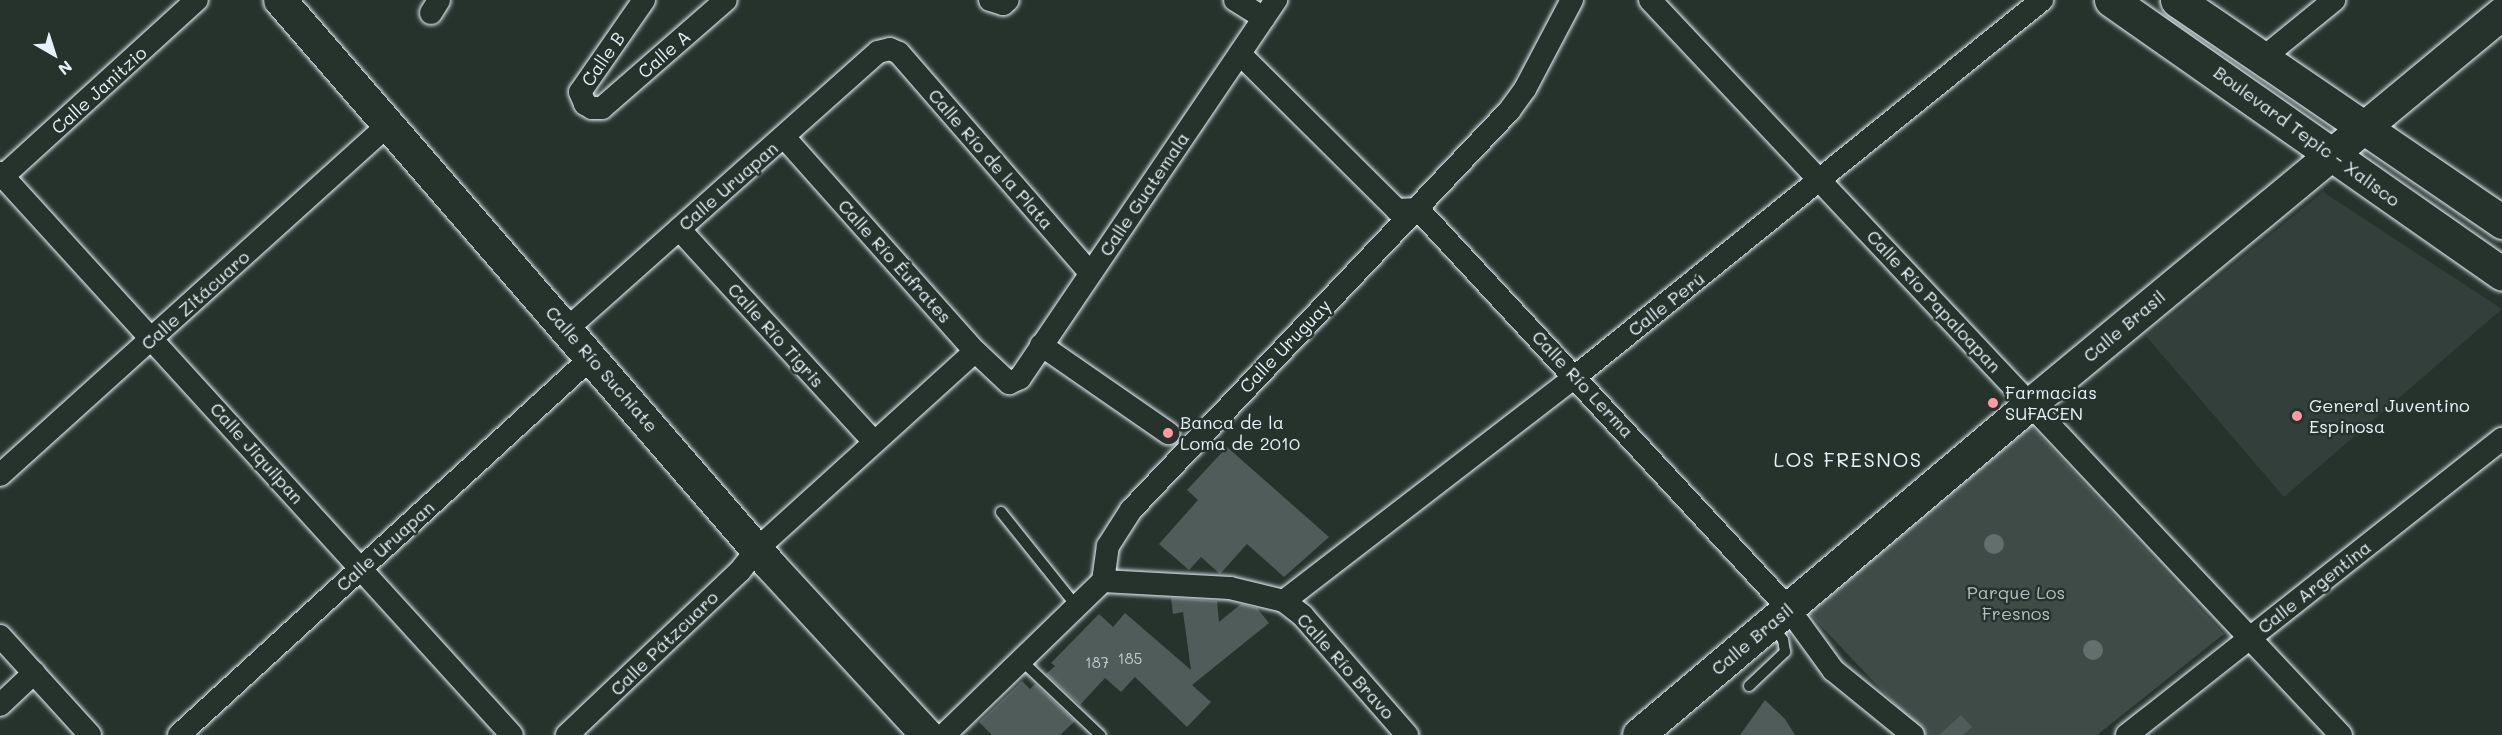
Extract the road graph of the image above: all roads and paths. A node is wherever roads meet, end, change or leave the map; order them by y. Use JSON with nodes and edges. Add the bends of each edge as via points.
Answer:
{"nodes":[{"id":1,"x":197,"y":0,"type":"edge"},
{"id":2,"x":280,"y":0,"type":"edge"},
{"id":3,"x":644,"y":0,"type":"edge"},
{"id":4,"x":726,"y":0,"type":"edge"},
{"id":5,"x":990,"y":0,"type":"edge"},
{"id":6,"x":1008,"y":0,"type":"edge"},
{"id":7,"x":1235,"y":0,"type":"edge"},
{"id":8,"x":1572,"y":0,"type":"edge"},
{"id":9,"x":1650,"y":0,"type":"edge"},
{"id":10,"x":2042,"y":0,"type":"edge"},
{"id":11,"x":2111,"y":0,"type":"edge"},
{"id":12,"x":2178,"y":0,"type":"edge"},
{"id":13,"x":2334,"y":0,"type":"edge"},
{"id":14,"x":1270,"y":9,"type":"edge"},
{"id":15,"x":2502,"y":15,"type":"edge"},
{"id":16,"x":890,"y":49,"type":"joint"},
{"id":17,"x":1239,"y":54,"type":"junction"},
{"id":18,"x":2263,"y":58,"type":"junction"},
{"id":19,"x":2229,"y":79,"type":"junction"},
{"id":20,"x":602,"y":108,"type":"joint"},
{"id":21,"x":389,"y":124,"type":"junction"},
{"id":22,"x":2366,"y":128,"type":"junction"},
{"id":23,"x":783,"y":137,"type":"junction"},
{"id":24,"x":2331,"y":154,"type":"junction"},
{"id":25,"x":1,"y":176,"type":"edge"},
{"id":26,"x":1821,"y":181,"type":"junction"},
{"id":27,"x":1418,"y":209,"type":"junction"},
{"id":28,"x":2502,"y":222,"type":"edge"},
{"id":29,"x":679,"y":229,"type":"junction"},
{"id":30,"x":2502,"y":242,"type":"edge"},
{"id":31,"x":1090,"y":273,"type":"junction"},
{"id":32,"x":2502,"y":274,"type":"edge"},
{"id":33,"x":568,"y":328,"type":"junction"},
{"id":34,"x":153,"y":337,"type":"junction"},
{"id":35,"x":1041,"y":345,"type":"junction"},
{"id":36,"x":975,"y":351,"type":"junction"},
{"id":37,"x":592,"y":357,"type":"junction"},
{"id":38,"x":1576,"y":376,"type":"junction"},
{"id":39,"x":1009,"y":383,"type":"joint"},
{"id":40,"x":2031,"y":404,"type":"junction"},
{"id":41,"x":1168,"y":433,"type":"dead end"},
{"id":42,"x":2502,"y":439,"type":"edge"},
{"id":43,"x":873,"y":441,"type":"junction"},
{"id":44,"x":0,"y":475,"type":"edge"},
{"id":45,"x":1001,"y":512,"type":"dead end"},
{"id":46,"x":757,"y":549,"type":"junction"},
{"id":47,"x":360,"y":569,"type":"junction"},
{"id":48,"x":1103,"y":581,"type":"junction"},
{"id":49,"x":1284,"y":601,"type":"junction"},
{"id":50,"x":1077,"y":607,"type":"junction"},
{"id":51,"x":1780,"y":615,"type":"junction"},
{"id":52,"x":0,"y":636,"type":"edge"},
{"id":53,"x":2248,"y":639,"type":"junction"},
{"id":54,"x":1022,"y":661,"type":"junction"},
{"id":55,"x":34,"y":673,"type":"junction"},
{"id":56,"x":1749,"y":686,"type":"dead end"},
{"id":57,"x":0,"y":705,"type":"edge"},
{"id":58,"x":1912,"y":734,"type":"edge"},
{"id":59,"x":90,"y":735,"type":"edge"},
{"id":60,"x":179,"y":735,"type":"edge"},
{"id":61,"x":513,"y":735,"type":"edge"},
{"id":62,"x":567,"y":735,"type":"edge"},
{"id":63,"x":927,"y":735,"type":"edge"},
{"id":64,"x":944,"y":735,"type":"edge"},
{"id":65,"x":1100,"y":735,"type":"edge"},
{"id":66,"x":1407,"y":735,"type":"edge"},
{"id":67,"x":1639,"y":735,"type":"edge"},
{"id":68,"x":2127,"y":735,"type":"edge"},
{"id":69,"x":2341,"y":735,"type":"edge"}],
"edges":[{"from":1,"to":25,"type":"street","name":"Calle Janitzio"},
{"from":2,"to":21,"type":"main road","name":"Calle Río Suchiate"},
{"from":3,"to":20,"type":"street","name":"Calle B","via":[[580,92],[585,104]]},
{"from":4,"to":20,"type":"street","name":"Calle A"},
{"from":5,"to":6,"type":"street","via":[[1003,4]]},
{"from":7,"to":14,"type":"street"},
{"from":8,"to":27,"type":"street","name":"Calle Uruguay","via":[[1525,89]]},
{"from":9,"to":26,"type":"street","name":"Calle Río Papaloapan"},
{"from":10,"to":26,"type":"street","name":"Calle Perú"},
{"from":11,"to":19,"type":"main road","name":"Boulevard Tepic - Xalisco"},
{"from":12,"to":18,"type":"main road","name":"Boulevard Tepic - Xalisco"},
{"from":13,"to":18,"type":"street"},
{"from":14,"to":17,"type":"street","name":"Calle Guatemala"},
{"from":15,"to":22,"type":"main road","name":"Calle Brasil"},
{"from":16,"to":23,"type":"street","name":"Calle Uruapan","via":[[878,52]]},
{"from":16,"to":31,"type":"street","name":"Calle Río de la Plata","via":[[899,53]]},
{"from":17,"to":27,"type":"street","via":[[1396,210]]},
{"from":17,"to":31,"type":"street","name":"Calle Guatemala"},
{"from":18,"to":22,"type":"main road","name":"Boulevard Tepic - Xalisco"},
{"from":19,"to":22,"type":"main road","via":[[2258,79],[2325,127]]},
{"from":19,"to":24,"type":"main road","name":"Boulevard Tepic - Xalisco"},
{"from":21,"to":33,"type":"main road","name":"Calle Río Suchiate"},
{"from":21,"to":34,"type":"street","name":"Calle Zitácuaro"},
{"from":22,"to":24,"type":"main road","name":"Calle Brasil"},
{"from":22,"to":28,"type":"main road","name":"Boulevard Tepic - Xalisco"},
{"from":23,"to":29,"type":"street","name":"Calle Uruapan"},
{"from":23,"to":36,"type":"street","name":"Calle Río Éufrates"},
{"from":24,"to":30,"type":"main road","via":[[2360,155],[2475,237]]},
{"from":24,"to":32,"type":"main road","name":"Boulevard Tepic - Xalisco"},
{"from":24,"to":40,"type":"main road","name":"Calle Brasil"},
{"from":25,"to":34,"type":"street","name":"Calle Jiquilpan"},
{"from":26,"to":38,"type":"street","name":"Calle Perú"},
{"from":26,"to":40,"type":"street","name":"Calle Río Papaloapan"},
{"from":27,"to":38,"type":"street","name":"Calle Río Lerma"},
{"from":27,"to":48,"type":"street","name":"Calle Uruguay","via":[[1131,510],[1108,546]]},
{"from":29,"to":33,"type":"street","name":"Calle Uruapan"},
{"from":29,"to":43,"type":"street","name":"Calle Río Tigris"},
{"from":31,"to":35,"type":"street","name":"Calle Guatemala"},
{"from":33,"to":37,"type":"main road","name":"Calle Río Suchiate"},
{"from":34,"to":44,"type":"street","name":"Calle Zitácuaro"},
{"from":34,"to":47,"type":"street","name":"Calle Jiquilpan"},
{"from":35,"to":39,"type":"street","name":"Calle Guatemala","via":[[1020,378]]},
{"from":35,"to":41,"type":"street"},
{"from":36,"to":39,"type":"street","name":"Calle Río Éufrates"},
{"from":36,"to":43,"type":"street"},
{"from":37,"to":46,"type":"main road","name":"Calle Río Suchiate"},
{"from":37,"to":47,"type":"street","name":"Calle Uruapan"},
{"from":38,"to":49,"type":"street","name":"Calle Perú"},
{"from":38,"to":51,"type":"street","name":"Calle Río Lerma"},
{"from":40,"to":51,"type":"main road","name":"Calle Brasil"},
{"from":40,"to":53,"type":"street","name":"Calle Río Papaloapan"},
{"from":42,"to":53,"type":"street","name":"Calle Argentina"},
{"from":43,"to":46,"type":"street"},
{"from":45,"to":50,"type":"lane"},
{"from":46,"to":62,"type":"street","name":"Calle Pátzcuaro","via":[[740,571]]},
{"from":46,"to":63,"type":"main road","name":"Calle Río Suchiate"},
{"from":47,"to":60,"type":"street","name":"Calle Uruapan"},
{"from":47,"to":61,"type":"street","name":"Calle Jiquilpan"},
{"from":48,"to":49,"type":"street","name":"Calle Río Bravo","via":[[1230,588]]},
{"from":48,"to":50,"type":"street"},
{"from":49,"to":66,"type":"street","name":"Calle Río Bravo","via":[[1303,616]]},
{"from":50,"to":54,"type":"street"},
{"from":51,"to":56,"type":"lane","via":[[1785,652]]},
{"from":51,"to":58,"type":"street","name":"Calle Río Lerma","via":[[1833,670]]},
{"from":51,"to":67,"type":"main road","name":"Calle Brasil"},
{"from":52,"to":55,"type":"street"},
{"from":53,"to":68,"type":"street","name":"Calle Argentina"},
{"from":53,"to":69,"type":"street","name":"Calle Río Papaloapan"},
{"from":54,"to":64,"type":"street"},
{"from":54,"to":65,"type":"lane"},
{"from":55,"to":57,"type":"street"},
{"from":55,"to":59,"type":"street"}]}
